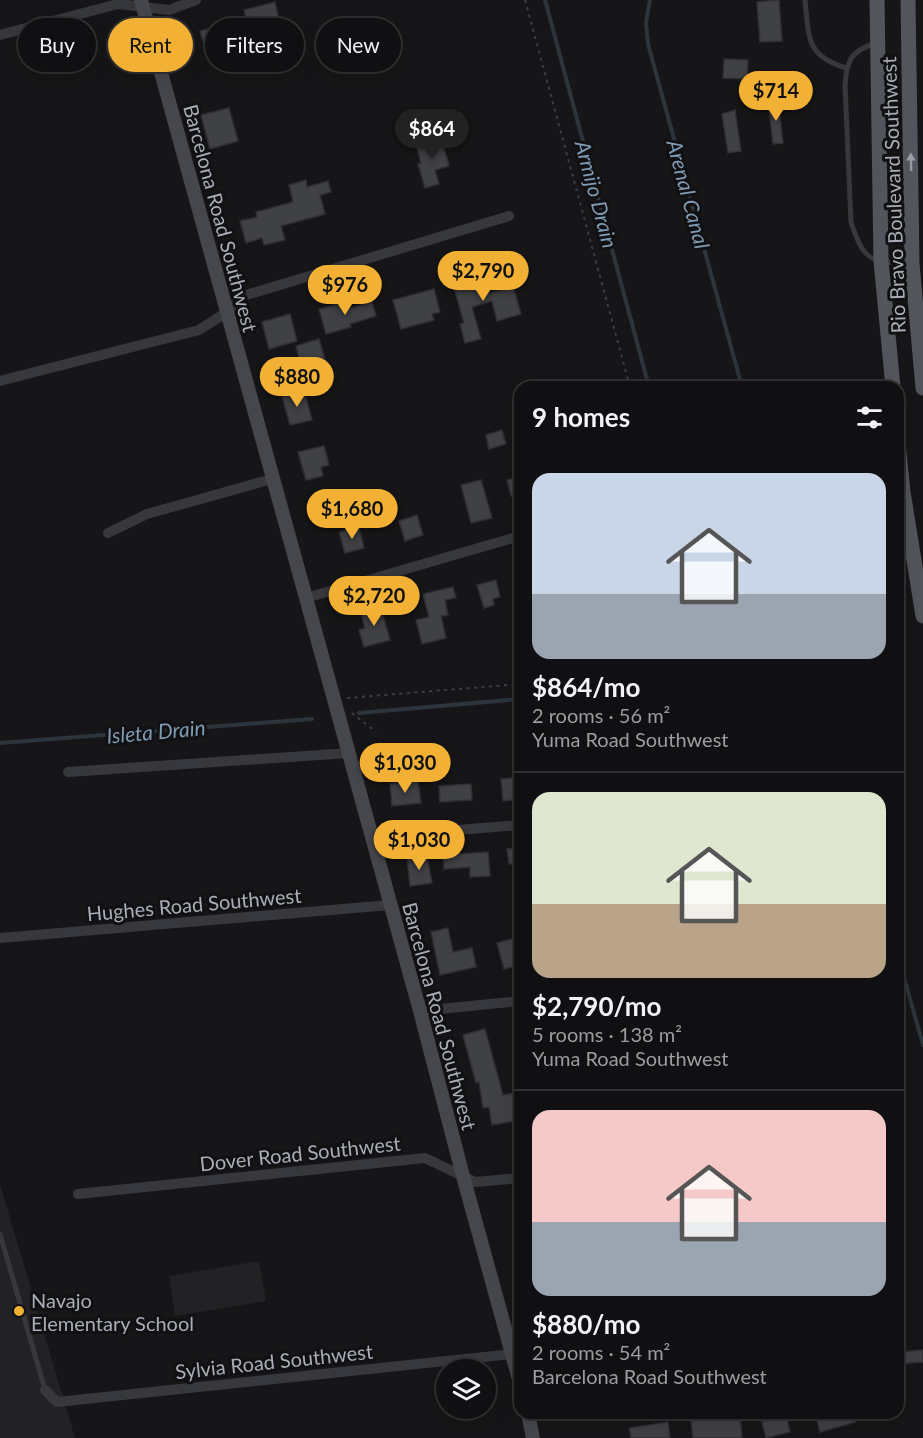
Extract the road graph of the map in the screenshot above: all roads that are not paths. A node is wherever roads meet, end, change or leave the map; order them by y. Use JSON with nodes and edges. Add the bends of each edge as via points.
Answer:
{"nodes":[{"id":1,"x":196,"y":0,"type":"edge"},
{"id":2,"x":805,"y":0,"type":"edge"},
{"id":3,"x":877,"y":0,"type":"edge"},
{"id":4,"x":908,"y":0,"type":"edge"},
{"id":5,"x":142,"y":3,"type":"edge"},
{"id":6,"x":0,"y":35,"type":"edge"},
{"id":7,"x":878,"y":42,"type":"junction"},
{"id":8,"x":846,"y":68,"type":"junction"},
{"id":9,"x":509,"y":216,"type":"dead end"},
{"id":10,"x":881,"y":261,"type":"junction"},
{"id":11,"x":912,"y":264,"type":"junction"},
{"id":12,"x":919,"y":298,"type":"edge"},
{"id":13,"x":227,"y":312,"type":"junction"},
{"id":14,"x":0,"y":381,"type":"edge"},
{"id":15,"x":892,"y":381,"type":"edge"},
{"id":16,"x":923,"y":388,"type":"edge"},
{"id":17,"x":272,"y":479,"type":"junction"},
{"id":18,"x":904,"y":498,"type":"edge"},
{"id":19,"x":108,"y":533,"type":"dead end"},
{"id":20,"x":514,"y":538,"type":"edge"},
{"id":21,"x":306,"y":598,"type":"junction"},
{"id":22,"x":923,"y":616,"type":"edge"},
{"id":23,"x":349,"y":753,"type":"junction"},
{"id":24,"x":68,"y":772,"type":"dead end"},
{"id":25,"x":514,"y":825,"type":"edge"},
{"id":26,"x":371,"y":837,"type":"junction"},
{"id":27,"x":390,"y":905,"type":"junction"},
{"id":28,"x":0,"y":938,"type":"edge"},
{"id":29,"x":514,"y":1002,"type":"edge"},
{"id":30,"x":420,"y":1011,"type":"junction"},
{"id":31,"x":463,"y":1176,"type":"junction"},
{"id":32,"x":514,"y":1179,"type":"edge"},
{"id":33,"x":78,"y":1194,"type":"dead end"},
{"id":34,"x":0,"y":1234,"type":"edge"},
{"id":35,"x":513,"y":1354,"type":"junction"},
{"id":36,"x":514,"y":1358,"type":"edge"},
{"id":37,"x":45,"y":1390,"type":"joint"},
{"id":38,"x":529,"y":1419,"type":"edge"},
{"id":39,"x":533,"y":1438,"type":"edge"}],
"edges":[{"from":1,"to":5,"type":"street","via":[[169,10]]},
{"from":2,"to":8,"type":"lane","via":[[812,45],[821,57]]},
{"from":3,"to":7,"type":"main road","name":"Rio Bravo Boulevard Southwest"},
{"from":11,"to":4,"type":"main road","name":"Rio Bravo Boulevard Southwest","one_way":true,"via":[[915,233]]},
{"from":5,"to":6,"type":"street","via":[[118,4]]},
{"from":5,"to":13,"type":"street","name":"Barcelona Road Southwest"},
{"from":7,"to":8,"type":"lane","via":[[859,49]]},
{"from":7,"to":10,"type":"main road","name":"Rio Bravo Boulevard Southwest"},
{"from":8,"to":10,"type":"lane","via":[[851,222],[868,257]]},
{"from":9,"to":13,"type":"street","via":[[243,296]]},
{"from":10,"to":11,"type":"lane"},
{"from":10,"to":15,"type":"main road","name":"Rio Bravo Boulevard Southwest"},
{"from":11,"to":12,"type":"main road","name":"Rio Bravo Boulevard Southwest"},
{"from":12,"to":16,"type":"main road","name":"Rio Bravo Boulevard Southwest"},
{"from":13,"to":14,"type":"street","via":[[199,330]]},
{"from":13,"to":17,"type":"street","name":"Barcelona Road Southwest"},
{"from":17,"to":19,"type":"street","via":[[147,514]]},
{"from":17,"to":21,"type":"street","name":"Barcelona Road Southwest"},
{"from":18,"to":22,"type":"main road"},
{"from":20,"to":21,"type":"street"},
{"from":21,"to":23,"type":"street","name":"Barcelona Road Southwest"},
{"from":23,"to":24,"type":"street"},
{"from":23,"to":26,"type":"street","name":"Barcelona Road Southwest"},
{"from":25,"to":26,"type":"street"},
{"from":26,"to":27,"type":"street","name":"Barcelona Road Southwest"},
{"from":27,"to":28,"type":"street","name":"Hughes Road Southwest"},
{"from":27,"to":30,"type":"street","name":"Barcelona Road Southwest"},
{"from":29,"to":30,"type":"street"},
{"from":30,"to":31,"type":"street","name":"Barcelona Road Southwest"},
{"from":31,"to":32,"type":"street","name":"Dover Road Southwest","via":[[475,1182]]},
{"from":31,"to":33,"type":"street","name":"Dover Road Southwest","via":[[425,1158]]},
{"from":31,"to":35,"type":"street","name":"Barcelona Road Southwest"},
{"from":34,"to":37,"type":"lane"},
{"from":35,"to":36,"type":"street","name":"Barcelona Road Southwest"},
{"from":35,"to":37,"type":"street","name":"Sylvia Road Southwest","via":[[57,1402]]},
{"from":38,"to":39,"type":"street"}]}
